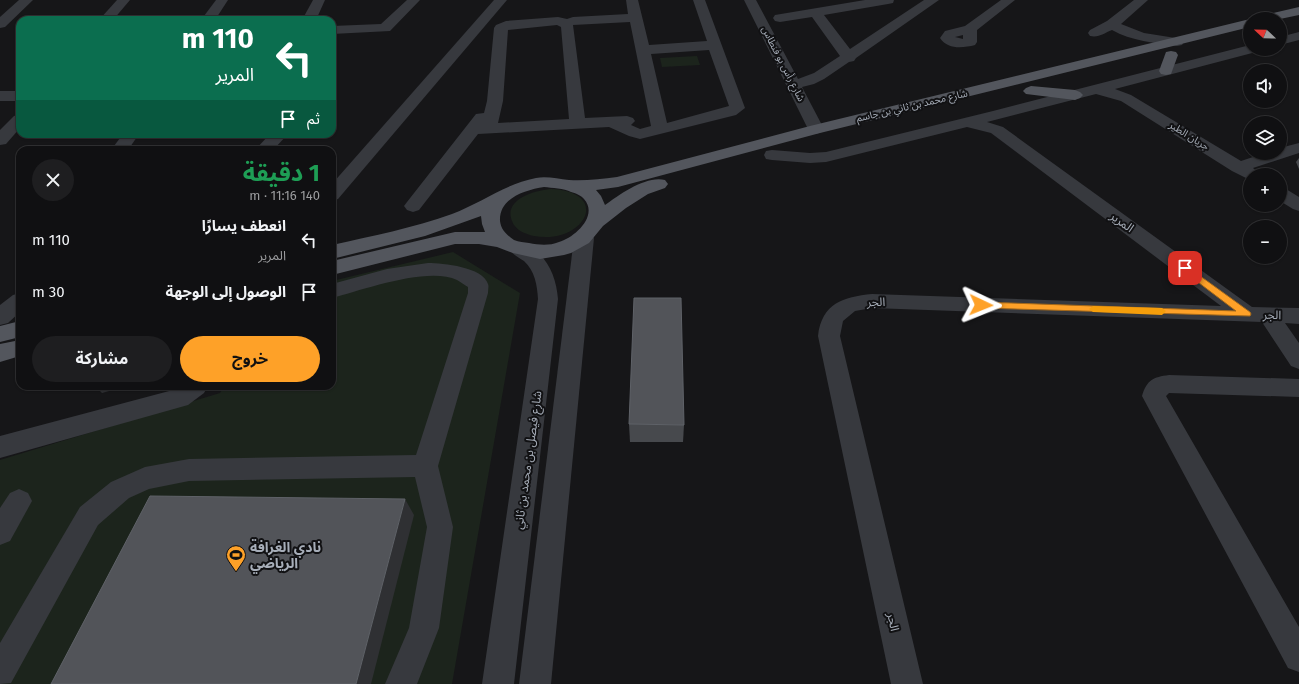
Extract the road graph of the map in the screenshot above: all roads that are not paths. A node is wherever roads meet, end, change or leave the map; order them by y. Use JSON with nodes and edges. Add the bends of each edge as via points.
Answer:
{"nodes":[{"id":1,"x":27,"y":0,"type":"edge"},
{"id":2,"x":124,"y":0,"type":"edge"},
{"id":3,"x":222,"y":0,"type":"edge"},
{"id":4,"x":319,"y":0,"type":"edge"},
{"id":5,"x":414,"y":0,"type":"edge"},
{"id":6,"x":501,"y":0,"type":"edge"},
{"id":7,"x":632,"y":0,"type":"edge"},
{"id":8,"x":699,"y":0,"type":"edge"},
{"id":9,"x":750,"y":0,"type":"edge"},
{"id":10,"x":888,"y":0,"type":"edge"},
{"id":11,"x":933,"y":0,"type":"edge"},
{"id":12,"x":1009,"y":0,"type":"edge"},
{"id":13,"x":1144,"y":2,"type":"edge"},
{"id":14,"x":1299,"y":11,"type":"edge"},
{"id":15,"x":815,"y":12,"type":"junction"},
{"id":16,"x":1287,"y":14,"type":"edge"},
{"id":17,"x":110,"y":16,"type":"edge"},
{"id":18,"x":211,"y":16,"type":"edge"},
{"id":19,"x":311,"y":16,"type":"edge"},
{"id":20,"x":635,"y":18,"type":"junction"},
{"id":21,"x":780,"y":18,"type":"dead end"},
{"id":22,"x":484,"y":20,"type":"junction"},
{"id":23,"x":573,"y":21,"type":"dead end"},
{"id":24,"x":1299,"y":23,"type":"edge"},
{"id":25,"x":0,"y":24,"type":"edge"},
{"id":26,"x":1243,"y":24,"type":"edge"},
{"id":27,"x":508,"y":25,"type":"junction"},
{"id":28,"x":1287,"y":26,"type":"edge"},
{"id":29,"x":1104,"y":28,"type":"junction"},
{"id":30,"x":970,"y":29,"type":"dead end"},
{"id":31,"x":336,"y":30,"type":"edge"},
{"id":32,"x":1243,"y":36,"type":"edge"},
{"id":33,"x":1299,"y":36,"type":"edge"},
{"id":34,"x":1287,"y":39,"type":"edge"},
{"id":35,"x":464,"y":43,"type":"junction"},
{"id":36,"x":482,"y":44,"type":"dead end"},
{"id":37,"x":716,"y":45,"type":"junction"},
{"id":38,"x":1174,"y":49,"type":"junction"},
{"id":39,"x":642,"y":50,"type":"junction"},
{"id":40,"x":1243,"y":51,"type":"edge"},
{"id":41,"x":1120,"y":56,"type":"junction"},
{"id":42,"x":849,"y":58,"type":"junction"},
{"id":43,"x":1166,"y":71,"type":"junction"},
{"id":44,"x":792,"y":81,"type":"junction"},
{"id":45,"x":1123,"y":90,"type":"junction"},
{"id":46,"x":1031,"y":91,"type":"junction"},
{"id":47,"x":1075,"y":95,"type":"junction"},
{"id":48,"x":0,"y":96,"type":"edge"},
{"id":49,"x":16,"y":96,"type":"edge"},
{"id":50,"x":968,"y":122,"type":"joint"},
{"id":51,"x":997,"y":122,"type":"junction"},
{"id":52,"x":16,"y":123,"type":"edge"},
{"id":53,"x":578,"y":124,"type":"junction"},
{"id":54,"x":659,"y":124,"type":"junction"},
{"id":55,"x":481,"y":129,"type":"junction"},
{"id":56,"x":816,"y":129,"type":"junction"},
{"id":57,"x":276,"y":138,"type":"edge"},
{"id":58,"x":0,"y":140,"type":"edge"},
{"id":59,"x":267,"y":146,"type":"edge"},
{"id":60,"x":1299,"y":148,"type":"edge"},
{"id":61,"x":772,"y":155,"type":"junction"},
{"id":62,"x":1252,"y":168,"type":"edge"},
{"id":63,"x":1243,"y":170,"type":"edge"},
{"id":64,"x":573,"y":185,"type":"junction"},
{"id":65,"x":336,"y":190,"type":"edge"},
{"id":66,"x":1287,"y":197,"type":"edge"},
{"id":67,"x":500,"y":199,"type":"junction"},
{"id":68,"x":1299,"y":204,"type":"edge"},
{"id":69,"x":413,"y":206,"type":"dead end"},
{"id":70,"x":591,"y":229,"type":"junction"},
{"id":71,"x":511,"y":245,"type":"junction"},
{"id":72,"x":336,"y":251,"type":"edge"},
{"id":73,"x":336,"y":267,"type":"edge"},
{"id":74,"x":336,"y":290,"type":"edge"},
{"id":75,"x":16,"y":304,"type":"edge"},
{"id":76,"x":1258,"y":315,"type":"junction"},
{"id":77,"x":1299,"y":316,"type":"edge"},
{"id":78,"x":0,"y":317,"type":"edge"},
{"id":79,"x":16,"y":330,"type":"edge"},
{"id":80,"x":0,"y":334,"type":"edge"},
{"id":81,"x":16,"y":349,"type":"edge"},
{"id":82,"x":0,"y":353,"type":"edge"},
{"id":83,"x":1299,"y":360,"type":"edge"},
{"id":84,"x":1299,"y":388,"type":"edge"},
{"id":85,"x":191,"y":390,"type":"edge"},
{"id":86,"x":0,"y":447,"type":"edge"},
{"id":87,"x":425,"y":466,"type":"junction"},
{"id":88,"x":19,"y":501,"type":"dead end"},
{"id":89,"x":0,"y":532,"type":"edge"},
{"id":90,"x":1299,"y":657,"type":"edge"},
{"id":91,"x":0,"y":672,"type":"edge"},
{"id":92,"x":400,"y":684,"type":"edge"},
{"id":93,"x":498,"y":684,"type":"edge"},
{"id":94,"x":535,"y":684,"type":"edge"},
{"id":95,"x":907,"y":684,"type":"edge"}],
"edges":[{"from":1,"to":25,"type":"street"},
{"from":2,"to":17,"type":"street"},
{"from":3,"to":18,"type":"street"},
{"from":4,"to":19,"type":"street"},
{"from":5,"to":31,"type":"street","via":[[385,28]]},
{"from":6,"to":22,"type":"street"},
{"from":7,"to":20,"type":"street"},
{"from":8,"to":37,"type":"street"},
{"from":9,"to":44,"type":"street","name":"شارع رأس بو فنطاس"},
{"from":10,"to":15,"type":"street"},
{"from":11,"to":42,"type":"street"},
{"from":12,"to":30,"type":"street"},
{"from":13,"to":29,"type":"street"},
{"from":14,"to":16,"type":"main road"},
{"from":15,"to":21,"type":"street"},
{"from":15,"to":42,"type":"street"},
{"from":20,"to":23,"type":"street"},
{"from":20,"to":39,"type":"street"},
{"from":22,"to":27,"type":"street","via":[[496,18]]},
{"from":22,"to":35,"type":"street"},
{"from":24,"to":28,"type":"main road"},
{"from":26,"to":38,"type":"main road","name":"شارع محمد بن ثاني بن جاسم"},
{"from":27,"to":53,"type":"street","via":[[558,21],[568,27]]},
{"from":27,"to":55,"type":"street","via":[[501,28],[495,101]]},
{"from":29,"to":38,"type":"street","via":[[1125,32]]},
{"from":29,"to":41,"type":"street","via":[[1114,33],[1118,39]]},
{"from":32,"to":38,"type":"main road","name":"شارع محمد بن ثاني بن جاسم"},
{"from":33,"to":34,"type":"street"},
{"from":35,"to":36,"type":"street"},
{"from":35,"to":65,"type":"street"},
{"from":37,"to":39,"type":"street"},
{"from":37,"to":54,"type":"street","via":[[737,108],[730,112]]},
{"from":38,"to":41,"type":"main road","name":"شارع محمد بن ثاني بن جاسم"},
{"from":38,"to":43,"type":"main road"},
{"from":38,"to":46,"type":"main road","name":"شارع محمد بن ثاني بن جاسم"},
{"from":39,"to":54,"type":"street"},
{"from":40,"to":43,"type":"street"},
{"from":41,"to":56,"type":"main road","name":"شارع محمد بن ثاني بن جاسم"},
{"from":42,"to":44,"type":"street","via":[[809,81]]},
{"from":43,"to":45,"type":"street"},
{"from":44,"to":56,"type":"street","name":"شارع رأس بو فنطاس"},
{"from":45,"to":47,"type":"street","via":[[1094,90]]},
{"from":45,"to":63,"type":"street","name":"جريان الطير"},
{"from":46,"to":47,"type":"main road"},
{"from":46,"to":61,"type":"main road","name":"شارع محمد بن ثاني بن جاسم"},
{"from":47,"to":51,"type":"street"},
{"from":48,"to":49,"type":"street"},
{"from":50,"to":51,"type":"street","name":"المرير","via":[[983,125]]},
{"from":50,"to":61,"type":"street","name":"شارع محمد بن ثاني بن جاسم","via":[[826,157]]},
{"from":51,"to":76,"type":"street","name":"المرير"},
{"from":52,"to":58,"type":"street"},
{"from":53,"to":54,"type":"street"},
{"from":53,"to":55,"type":"street"},
{"from":55,"to":69,"type":"street"},
{"from":56,"to":64,"type":"main road","name":"شارع محمد بن ثاني بن جاسم","via":[[618,182]]},
{"from":57,"to":59,"type":"street"},
{"from":60,"to":62,"type":"street"},
{"from":61,"to":70,"type":"main road","name":"شارع محمد بن ثاني بن جاسم","via":[[648,187],[620,202]]},
{"from":64,"to":67,"type":"main road","via":[[554,182],[534,183],[516,189]]},
{"from":64,"to":70,"type":"main road","via":[[586,191],[595,200],[599,210]]},
{"from":66,"to":68,"type":"street"},
{"from":67,"to":71,"type":"main road","via":[[492,209],[490,221],[494,232]]},
{"from":67,"to":72,"type":"main road","via":[[461,218]]},
{"from":70,"to":71,"type":"main road","via":[[568,246],[548,251]]},
{"from":70,"to":94,"type":"street"},
{"from":71,"to":73,"type":"main road","via":[[479,238],[455,238]]},
{"from":71,"to":93,"type":"street","name":"شارع فيصل بن محمد بن ثاني","via":[[532,256],[543,270],[548,299]]},
{"from":74,"to":87,"type":"street","via":[[399,274],[434,269],[456,271],[471,277],[478,284],[478,294]]},
{"from":75,"to":78,"type":"street"},
{"from":76,"to":77,"type":"street","name":"الجر"},
{"from":76,"to":83,"type":"street","name":"المرير"},
{"from":76,"to":95,"type":"street","name":"الجر","via":[[872,302],[850,306],[834,316],[829,336]]},
{"from":79,"to":80,"type":"main road"},
{"from":81,"to":82,"type":"main road"},
{"from":84,"to":90,"type":"street","via":[[1169,384],[1156,389],[1154,396]]},
{"from":85,"to":86,"type":"street","via":[[180,398]]},
{"from":87,"to":91,"type":"street","via":[[190,470],[145,478],[120,490],[89,516]]},
{"from":87,"to":92,"type":"street","via":[[440,527],[424,628]]},
{"from":88,"to":89,"type":"street"}]}
